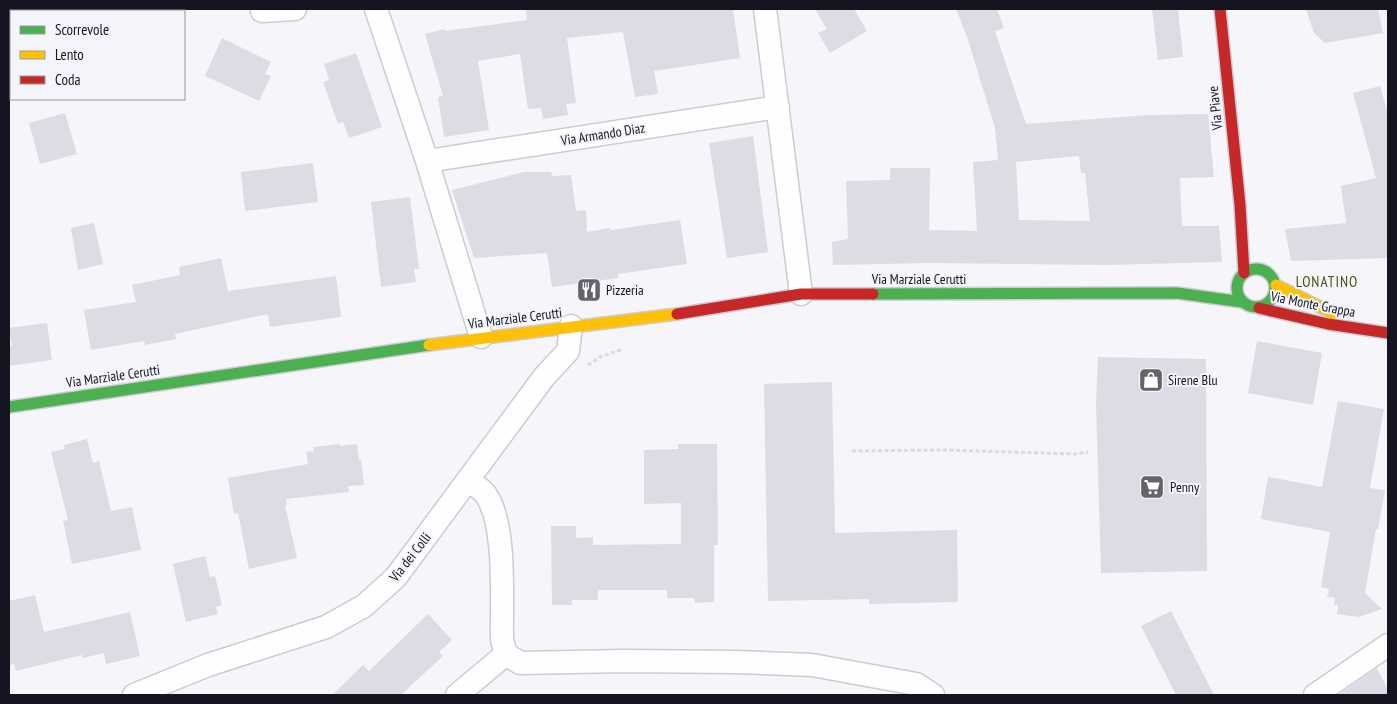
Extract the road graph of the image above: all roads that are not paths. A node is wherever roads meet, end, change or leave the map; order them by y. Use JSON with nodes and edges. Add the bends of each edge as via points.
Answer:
{"nodes":[{"id":1,"x":295,"y":9,"type":"edge"},
{"id":2,"x":376,"y":9,"type":"edge"},
{"id":3,"x":765,"y":9,"type":"edge"},
{"id":4,"x":1220,"y":9,"type":"edge"},
{"id":5,"x":262,"y":11,"type":"dead end"},
{"id":6,"x":778,"y":107,"type":"junction"},
{"id":7,"x":427,"y":161,"type":"junction"},
{"id":8,"x":1240,"y":205,"type":"junction"},
{"id":9,"x":1252,"y":238,"type":"dead end"},
{"id":10,"x":1259,"y":254,"type":"dead end"},
{"id":11,"x":1265,"y":271,"type":"junction"},
{"id":12,"x":1244,"y":273,"type":"junction"},
{"id":13,"x":1229,"y":285,"type":"junction"},
{"id":14,"x":1276,"y":285,"type":"junction"},
{"id":15,"x":1177,"y":293,"type":"junction"},
{"id":16,"x":801,"y":294,"type":"junction"},
{"id":17,"x":1242,"y":302,"type":"junction"},
{"id":18,"x":1259,"y":308,"type":"junction"},
{"id":19,"x":571,"y":326,"type":"junction"},
{"id":20,"x":1362,"y":328,"type":"junction"},
{"id":21,"x":1388,"y":333,"type":"edge"},
{"id":22,"x":482,"y":336,"type":"junction"},
{"id":23,"x":9,"y":407,"type":"edge"},
{"id":24,"x":468,"y":480,"type":"junction"},
{"id":25,"x":1388,"y":645,"type":"edge"},
{"id":26,"x":506,"y":654,"type":"junction"},
{"id":27,"x":134,"y":695,"type":"edge"},
{"id":28,"x":457,"y":695,"type":"edge"},
{"id":29,"x":934,"y":695,"type":"edge"},
{"id":30,"x":1315,"y":695,"type":"edge"}],
"edges":[{"from":1,"to":5,"type":"street"},
{"from":2,"to":7,"type":"street"},
{"from":3,"to":6,"type":"street"},
{"from":4,"to":8,"type":"street","name":"Via Piave"},
{"from":6,"to":7,"type":"street","name":"Via Armando Diaz"},
{"from":6,"to":16,"type":"street"},
{"from":7,"to":22,"type":"street"},
{"from":8,"to":9,"type":"street","name":"Via Piave"},
{"from":8,"to":12,"type":"street","name":"Via Piave"},
{"from":10,"to":11,"type":"street"},
{"from":11,"to":12,"type":"street","via":[[1254,269]]},
{"from":11,"to":14,"type":"street"},
{"from":12,"to":13,"type":"street"},
{"from":13,"to":15,"type":"street","name":"Via Marziale Cerutti"},
{"from":13,"to":17,"type":"street"},
{"from":14,"to":18,"type":"street","via":[[1274,297]]},
{"from":14,"to":20,"type":"street","name":"Via Monte Grappa"},
{"from":15,"to":16,"type":"street","name":"Via Marziale Cerutti"},
{"from":15,"to":17,"type":"street","name":"Via Marziale Cerutti"},
{"from":16,"to":19,"type":"street","name":"Via Marziale Cerutti"},
{"from":17,"to":18,"type":"street"},
{"from":18,"to":20,"type":"street","name":"Via Monte Grappa","via":[[1328,324]]},
{"from":19,"to":22,"type":"street","name":"Via Marziale Cerutti"},
{"from":19,"to":24,"type":"street","name":"Via dei Colli","via":[[568,351],[544,377]]},
{"from":20,"to":21,"type":"street","name":"Via Monte Grappa"},
{"from":22,"to":23,"type":"street","name":"Via Marziale Cerutti"},
{"from":24,"to":26,"type":"street","via":[[485,493],[494,510],[500,545],[502,640]]},
{"from":24,"to":27,"type":"street","name":"Via dei Colli","via":[[396,577],[364,606],[326,627],[208,665]]},
{"from":25,"to":30,"type":"street"},
{"from":26,"to":28,"type":"street"},
{"from":26,"to":29,"type":"street","via":[[520,662],[727,662],[812,666],[916,684]]}]}
